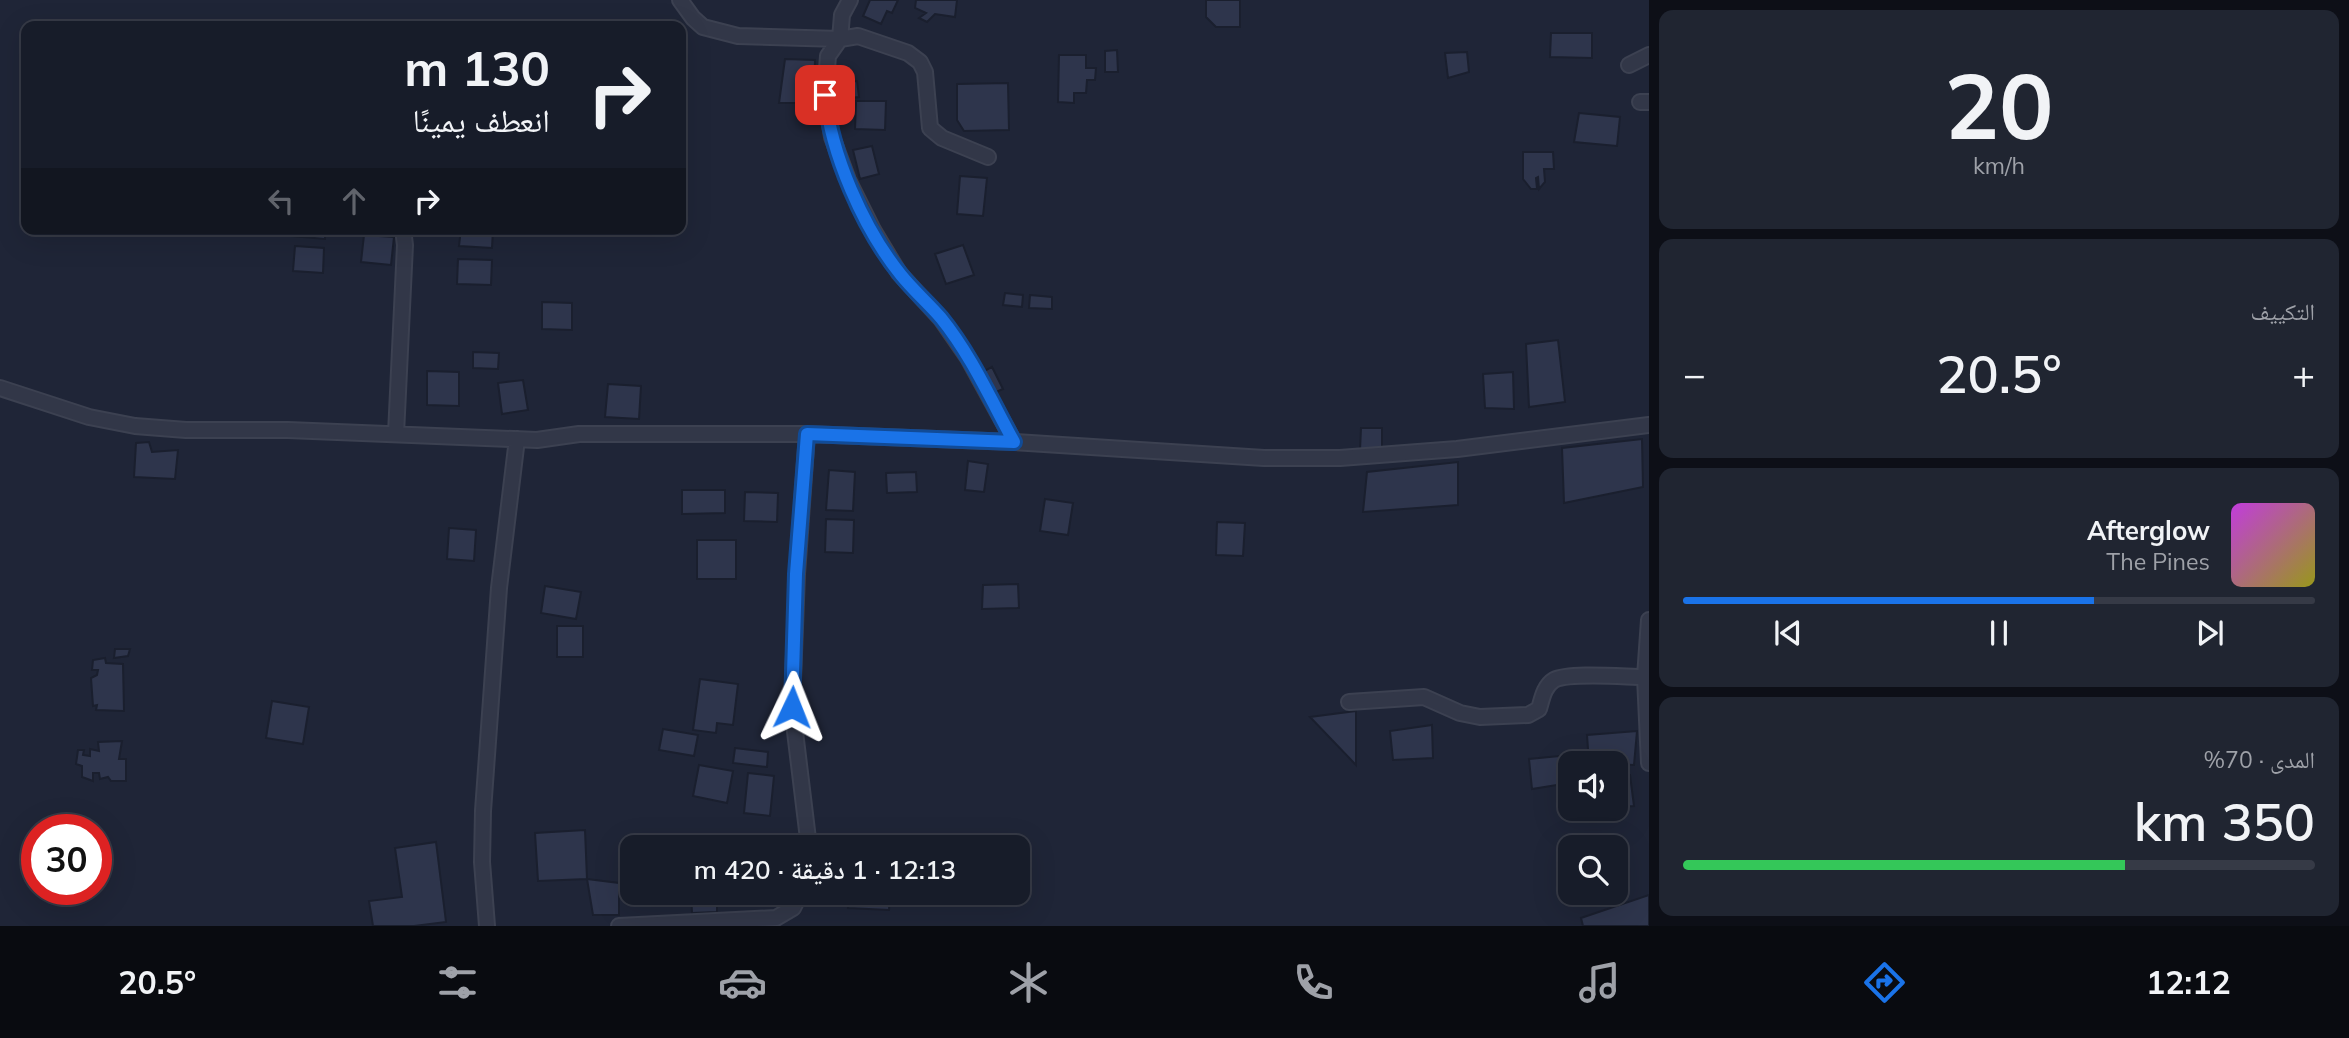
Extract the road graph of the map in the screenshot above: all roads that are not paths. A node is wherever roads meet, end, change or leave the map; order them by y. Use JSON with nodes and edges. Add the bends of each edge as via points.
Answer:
{"nodes":[{"id":1,"x":680,"y":0,"type":"edge"},
{"id":2,"x":850,"y":0,"type":"edge"},
{"id":3,"x":840,"y":39,"type":"junction"},
{"id":4,"x":1649,"y":55,"type":"edge"},
{"id":5,"x":1629,"y":65,"type":"dead end"},
{"id":6,"x":988,"y":157,"type":"dead end"},
{"id":7,"x":404,"y":235,"type":"edge"},
{"id":8,"x":0,"y":388,"type":"edge"},
{"id":9,"x":1649,"y":425,"type":"edge"},
{"id":10,"x":396,"y":434,"type":"junction"},
{"id":11,"x":807,"y":434,"type":"junction"},
{"id":12,"x":517,"y":439,"type":"junction"},
{"id":13,"x":1014,"y":442,"type":"junction"},
{"id":14,"x":1649,"y":620,"type":"edge"},
{"id":15,"x":1645,"y":677,"type":"junction"},
{"id":16,"x":1349,"y":702,"type":"dead end"},
{"id":17,"x":1649,"y":763,"type":"edge"},
{"id":18,"x":808,"y":835,"type":"edge"},
{"id":19,"x":794,"y":905,"type":"edge"},
{"id":20,"x":793,"y":908,"type":"junction"},
{"id":21,"x":487,"y":926,"type":"edge"},
{"id":22,"x":619,"y":926,"type":"edge"},
{"id":23,"x":786,"y":926,"type":"edge"}],
"edges":[{"from":1,"to":3,"type":"street","via":[[703,27],[738,36]]},
{"from":2,"to":3,"type":"street","via":[[842,15]]},
{"from":3,"to":6,"type":"street","via":[[858,36],[914,57],[925,72],[930,128],[942,138]]},
{"from":3,"to":13,"type":"street","via":[[828,56],[825,95],[832,138],[848,180],[899,273],[941,318]]},
{"from":4,"to":5,"type":"street"},
{"from":7,"to":10,"type":"street"},
{"from":8,"to":10,"type":"street","via":[[89,417],[135,426]]},
{"from":9,"to":13,"type":"street","via":[[1340,458],[1253,458]]},
{"from":10,"to":12,"type":"street"},
{"from":11,"to":12,"type":"street","via":[[579,434]]},
{"from":11,"to":13,"type":"street"},
{"from":11,"to":18,"type":"street","via":[[792,707]]},
{"from":12,"to":21,"type":"street","via":[[499,588],[483,811]]},
{"from":14,"to":15,"type":"street"},
{"from":15,"to":16,"type":"street","via":[[1555,679],[1545,689],[1539,709],[1528,715],[1460,713],[1424,697]]},
{"from":15,"to":17,"type":"street"},
{"from":19,"to":20,"type":"street"},
{"from":20,"to":22,"type":"street","via":[[776,918]]},
{"from":20,"to":23,"type":"street"}]}
